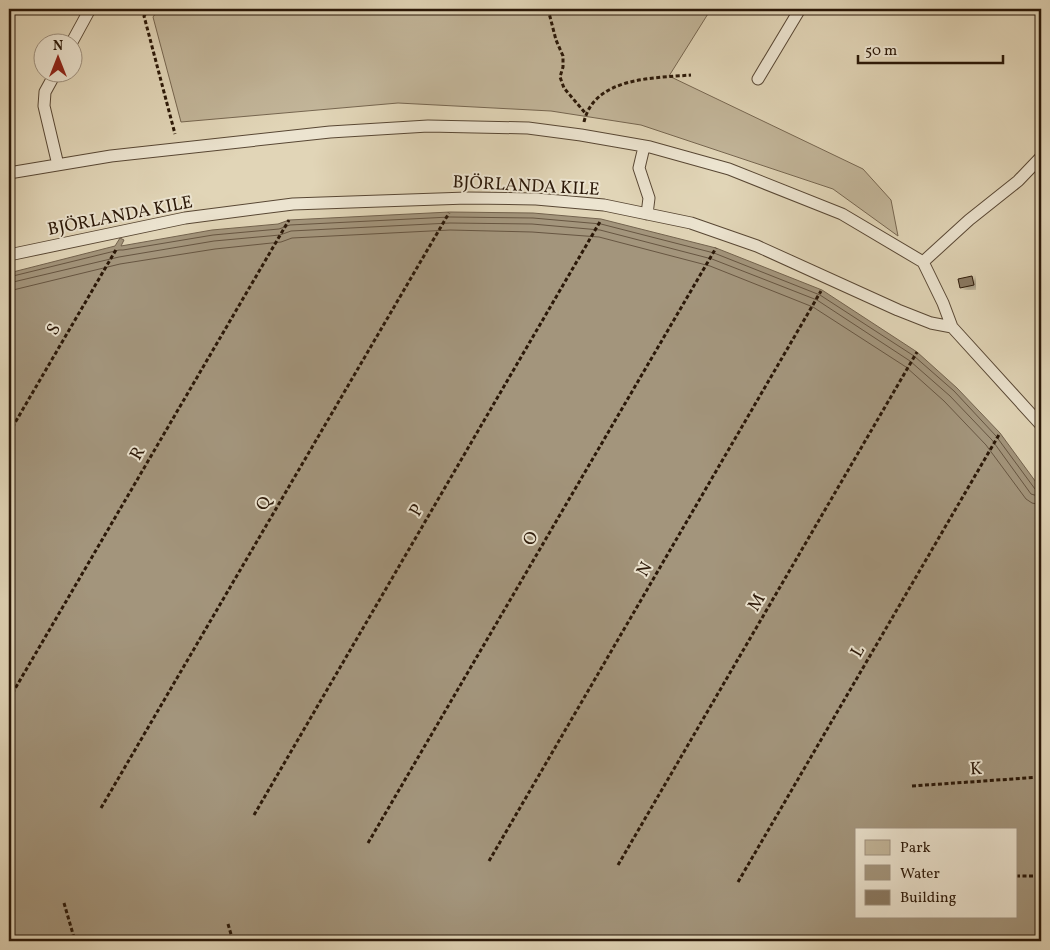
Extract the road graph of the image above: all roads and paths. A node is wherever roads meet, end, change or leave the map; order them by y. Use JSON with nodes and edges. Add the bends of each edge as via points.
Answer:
{"nodes":[{"id":1,"x":90,"y":9,"type":"edge"},
{"id":2,"x":149,"y":9,"type":"edge"},
{"id":3,"x":548,"y":9,"type":"edge"},
{"id":4,"x":800,"y":9,"type":"edge"},
{"id":5,"x":77,"y":32,"type":"edge"},
{"id":6,"x":691,"y":75,"type":"dead end"},
{"id":7,"x":758,"y":79,"type":"dead end"},
{"id":8,"x":50,"y":82,"type":"edge"},
{"id":9,"x":586,"y":114,"type":"junction"},
{"id":10,"x":581,"y":135,"type":"junction"},
{"id":11,"x":644,"y":146,"type":"junction"},
{"id":12,"x":179,"y":149,"type":"junction"},
{"id":13,"x":1041,"y":157,"type":"edge"},
{"id":14,"x":58,"y":164,"type":"junction"},
{"id":15,"x":9,"y":173,"type":"edge"},
{"id":16,"x":450,"y":212,"type":"dead end"},
{"id":17,"x":647,"y":214,"type":"junction"},
{"id":18,"x":602,"y":219,"type":"dead end"},
{"id":19,"x":290,"y":220,"type":"dead end"},
{"id":20,"x":117,"y":247,"type":"dead end"},
{"id":21,"x":716,"y":248,"type":"dead end"},
{"id":22,"x":9,"y":255,"type":"edge"},
{"id":23,"x":923,"y":262,"type":"junction"},
{"id":24,"x":822,"y":290,"type":"dead end"},
{"id":25,"x":952,"y":327,"type":"junction"},
{"id":26,"x":917,"y":352,"type":"dead end"},
{"id":27,"x":1041,"y":425,"type":"edge"},
{"id":28,"x":9,"y":433,"type":"edge"},
{"id":29,"x":1000,"y":433,"type":"dead end"},
{"id":30,"x":9,"y":699,"type":"edge"},
{"id":31,"x":1041,"y":777,"type":"edge"},
{"id":32,"x":912,"y":786,"type":"dead end"},
{"id":33,"x":101,"y":808,"type":"dead end"},
{"id":34,"x":254,"y":815,"type":"dead end"},
{"id":35,"x":368,"y":843,"type":"dead end"},
{"id":36,"x":489,"y":861,"type":"dead end"},
{"id":37,"x":618,"y":865,"type":"dead end"},
{"id":38,"x":1018,"y":876,"type":"edge"},
{"id":39,"x":1041,"y":876,"type":"edge"},
{"id":40,"x":738,"y":882,"type":"dead end"},
{"id":41,"x":64,"y":904,"type":"dead end"},
{"id":42,"x":228,"y":924,"type":"dead end"},
{"id":43,"x":75,"y":941,"type":"edge"},
{"id":44,"x":233,"y":941,"type":"edge"}],
"edges":[{"from":1,"to":5,"type":"lane"},
{"from":2,"to":12,"type":"path","via":[[144,16]]},
{"from":3,"to":9,"type":"path","via":[[563,56],[560,77],[564,88]]},
{"from":4,"to":7,"type":"lane"},
{"from":6,"to":9,"type":"path","via":[[638,80],[613,87],[593,103]]},
{"from":8,"to":14,"type":"lane","via":[[45,92],[44,106]]},
{"from":9,"to":10,"type":"path"},
{"from":10,"to":11,"type":"lane"},
{"from":10,"to":12,"type":"lane","via":[[528,128],[428,126],[330,132]]},
{"from":11,"to":17,"type":"lane","via":[[639,168],[649,198]]},
{"from":11,"to":23,"type":"lane","via":[[729,169],[842,214]]},
{"from":12,"to":14,"type":"lane"},
{"from":13,"to":23,"type":"lane","via":[[1018,181],[968,220]]},
{"from":14,"to":15,"type":"lane"},
{"from":16,"to":33,"type":"path","name":"Q"},
{"from":17,"to":22,"type":"lane","name":"BJÖRLANDA KILE","via":[[604,205],[536,199],[293,204],[184,218]]},
{"from":17,"to":25,"type":"lane","name":"BJÖRLANDA KILE","via":[[691,223],[757,246],[898,310]]},
{"from":18,"to":34,"type":"path","name":"P"},
{"from":19,"to":30,"type":"path","name":"R"},
{"from":20,"to":28,"type":"path","name":"S"},
{"from":21,"to":35,"type":"path","name":"O"},
{"from":23,"to":25,"type":"lane"},
{"from":24,"to":36,"type":"path","name":"N"},
{"from":25,"to":27,"type":"lane"},
{"from":26,"to":37,"type":"path","name":"M"},
{"from":29,"to":40,"type":"path","name":"L"},
{"from":31,"to":32,"type":"path","name":"K"},
{"from":38,"to":39,"type":"path"},
{"from":41,"to":43,"type":"path"},
{"from":42,"to":44,"type":"path"}]}
